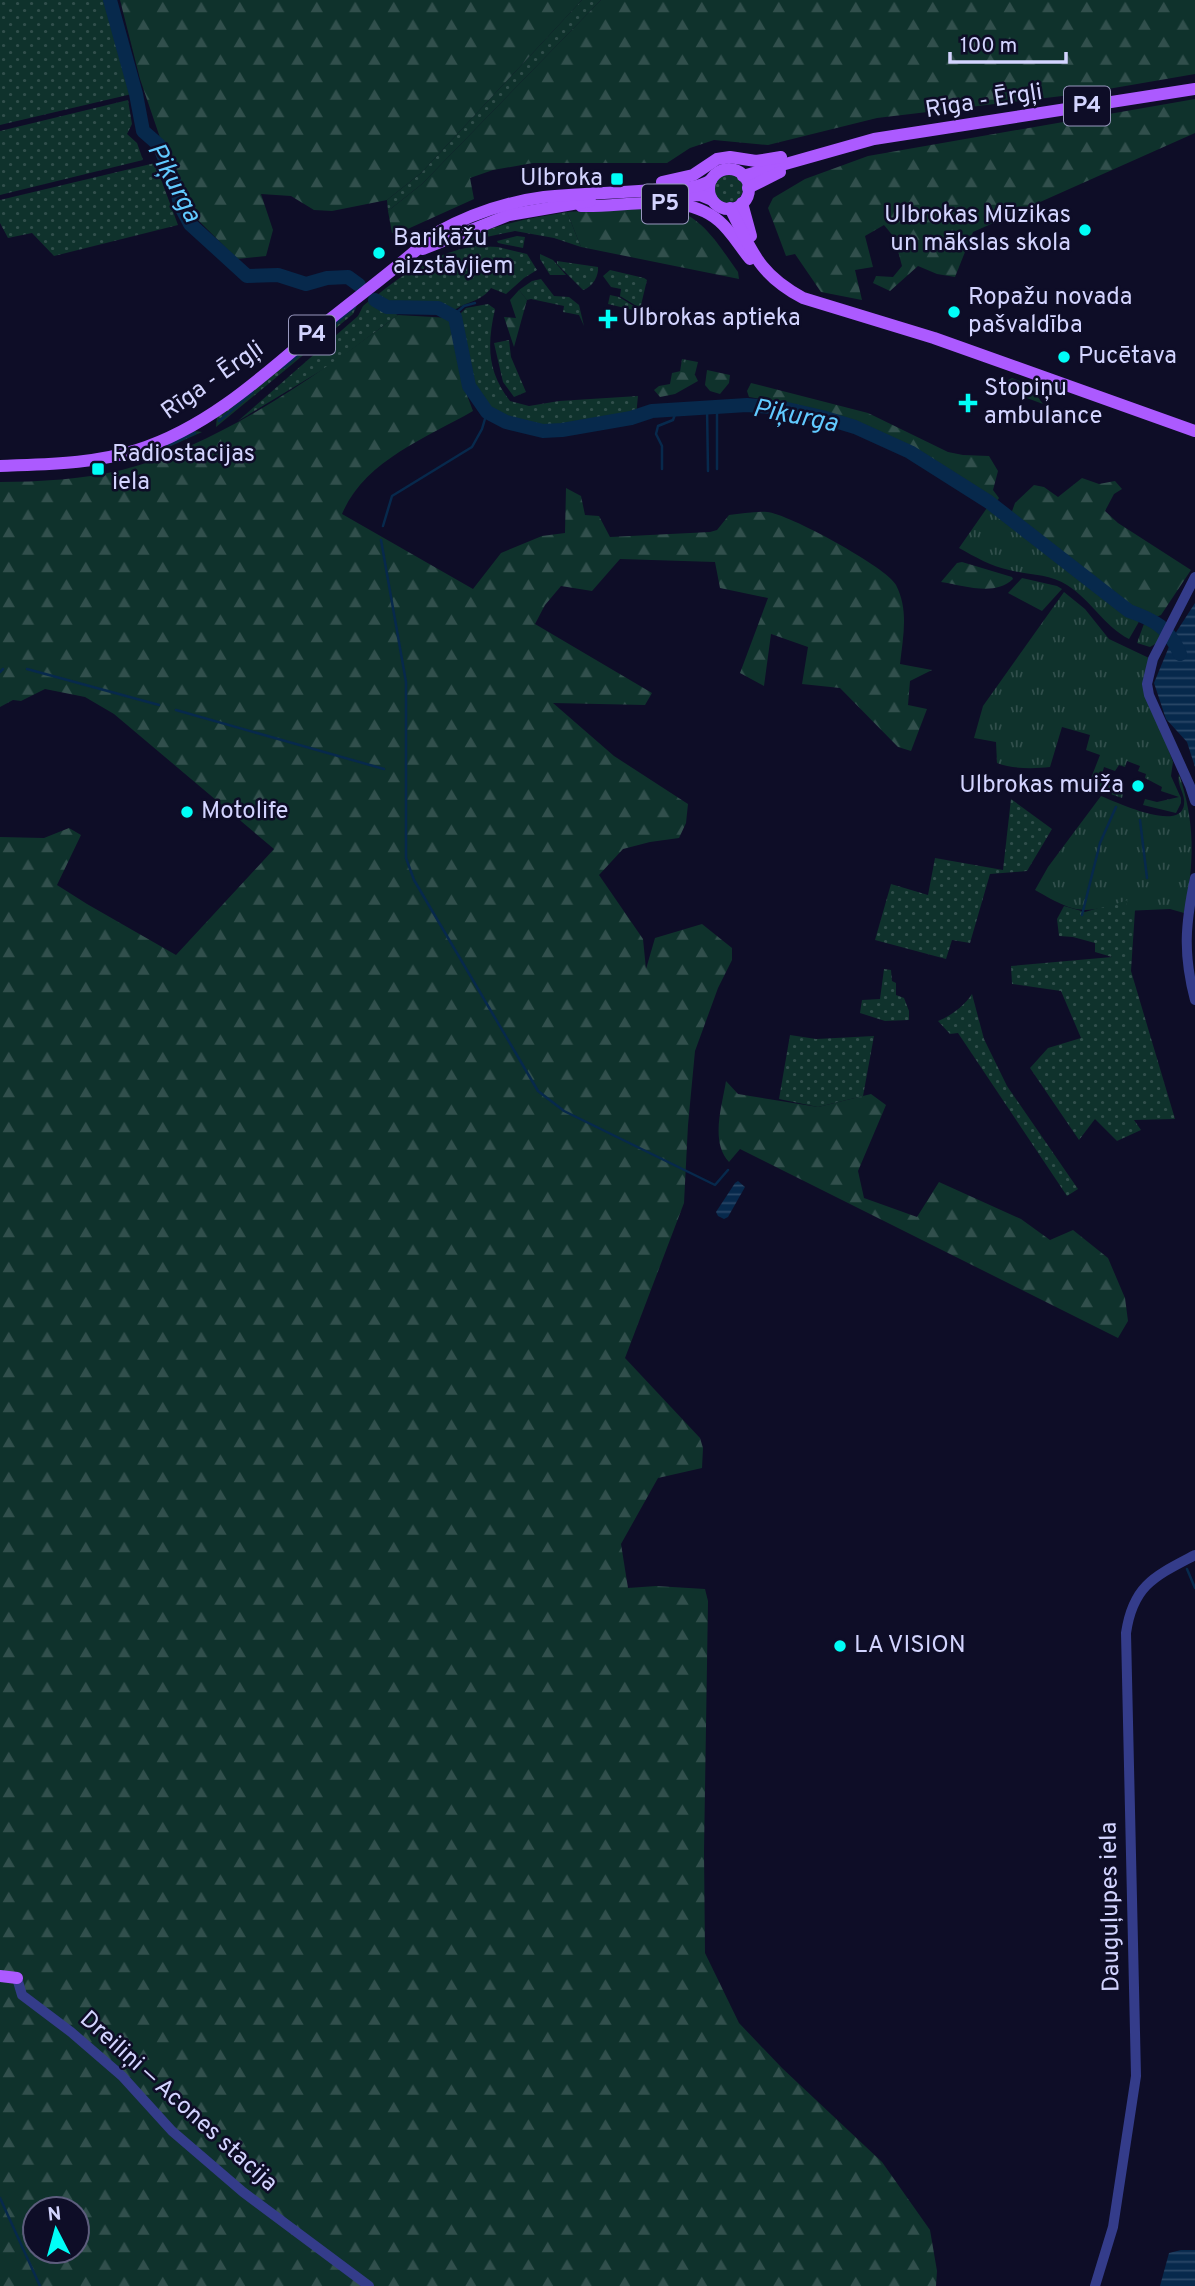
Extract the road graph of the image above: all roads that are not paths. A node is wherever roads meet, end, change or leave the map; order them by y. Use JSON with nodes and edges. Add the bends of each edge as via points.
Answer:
{"nodes":[{"id":1,"x":1195,"y":89,"type":"edge"},
{"id":2,"x":905,"y":136,"type":"junction"},
{"id":3,"x":874,"y":139,"type":"junction"},
{"id":4,"x":711,"y":180,"type":"junction"},
{"id":5,"x":746,"y":182,"type":"junction"},
{"id":6,"x":547,"y":197,"type":"junction"},
{"id":7,"x":712,"y":200,"type":"junction"},
{"id":8,"x":573,"y":205,"type":"junction"},
{"id":9,"x":736,"y":206,"type":"junction"},
{"id":10,"x":416,"y":251,"type":"junction"},
{"id":11,"x":762,"y":269,"type":"junction"},
{"id":12,"x":775,"y":279,"type":"junction"},
{"id":13,"x":1195,"y":431,"type":"edge"},
{"id":14,"x":0,"y":466,"type":"edge"},
{"id":15,"x":1195,"y":577,"type":"edge"},
{"id":16,"x":1195,"y":801,"type":"edge"},
{"id":17,"x":1195,"y":878,"type":"edge"},
{"id":18,"x":1195,"y":1000,"type":"edge"},
{"id":19,"x":1195,"y":1555,"type":"edge"},
{"id":20,"x":0,"y":1976,"type":"edge"},
{"id":21,"x":17,"y":1978,"type":"joint"},
{"id":22,"x":369,"y":2286,"type":"edge"},
{"id":23,"x":1095,"y":2286,"type":"edge"}],
"edges":[{"from":1,"to":2,"type":"main road","name":"Rīga - Ērgļi","number":"P4"},
{"from":2,"to":3,"type":"main road","name":"Rīga - Ērgļi","number":"P4"},
{"from":2,"to":5,"type":"main road","name":"Rīga - Ērgļi","number":"P4"},
{"from":3,"to":5,"type":"main road","name":"Rīga - Ērgļi","number":"P4"},
{"from":3,"to":6,"type":"main road","number":"P4","via":[[756,162],[725,158],[684,178]]},
{"from":4,"to":5,"type":"main road","via":[[724,169],[735,170]]},
{"from":4,"to":6,"type":"main road","name":"Rīga - Ērgļi","number":"P4","via":[[670,189]]},
{"from":4,"to":7,"type":"main road"},
{"from":5,"to":9,"type":"main road","via":[[747,197]]},
{"from":6,"to":10,"type":"main road","name":"Rīga - Ērgļi","number":"P4","via":[[461,220]]},
{"from":7,"to":8,"type":"main road","name":"Rīga - Ērgļi","number":"P4","via":[[700,195],[670,196]]},
{"from":7,"to":9,"type":"main road","via":[[720,206]]},
{"from":8,"to":10,"type":"main road","name":"Rīga - Ērgļi","number":"P4","via":[[496,219]]},
{"from":8,"to":11,"type":"main road","number":"P5","via":[[647,202],[702,211],[720,221]]},
{"from":9,"to":11,"type":"main road","number":"P5"},
{"from":9,"to":12,"type":"main road","number":"P5"},
{"from":10,"to":14,"type":"main road","name":"Rīga - Ērgļi","number":"P4","via":[[233,398],[176,434],[114,456]]},
{"from":11,"to":12,"type":"main road","number":"P5"},
{"from":12,"to":13,"type":"main road","number":"P5","via":[[815,303],[913,331]]},
{"from":15,"to":16,"type":"street","via":[[1150,668],[1147,684]]},
{"from":17,"to":18,"type":"street","via":[[1185,943]]},
{"from":19,"to":23,"type":"street","name":"Dauguļupes iela","via":[[1165,1570],[1137,1597],[1126,1633],[1136,2076],[1113,2227]]},
{"from":20,"to":21,"type":"main road","name":"Dreiliņi — Acones stacija"},
{"from":21,"to":22,"type":"street","name":"Dreiliņi — Acones stacija","via":[[22,1995],[122,2076],[172,2132],[243,2192]]}]}
